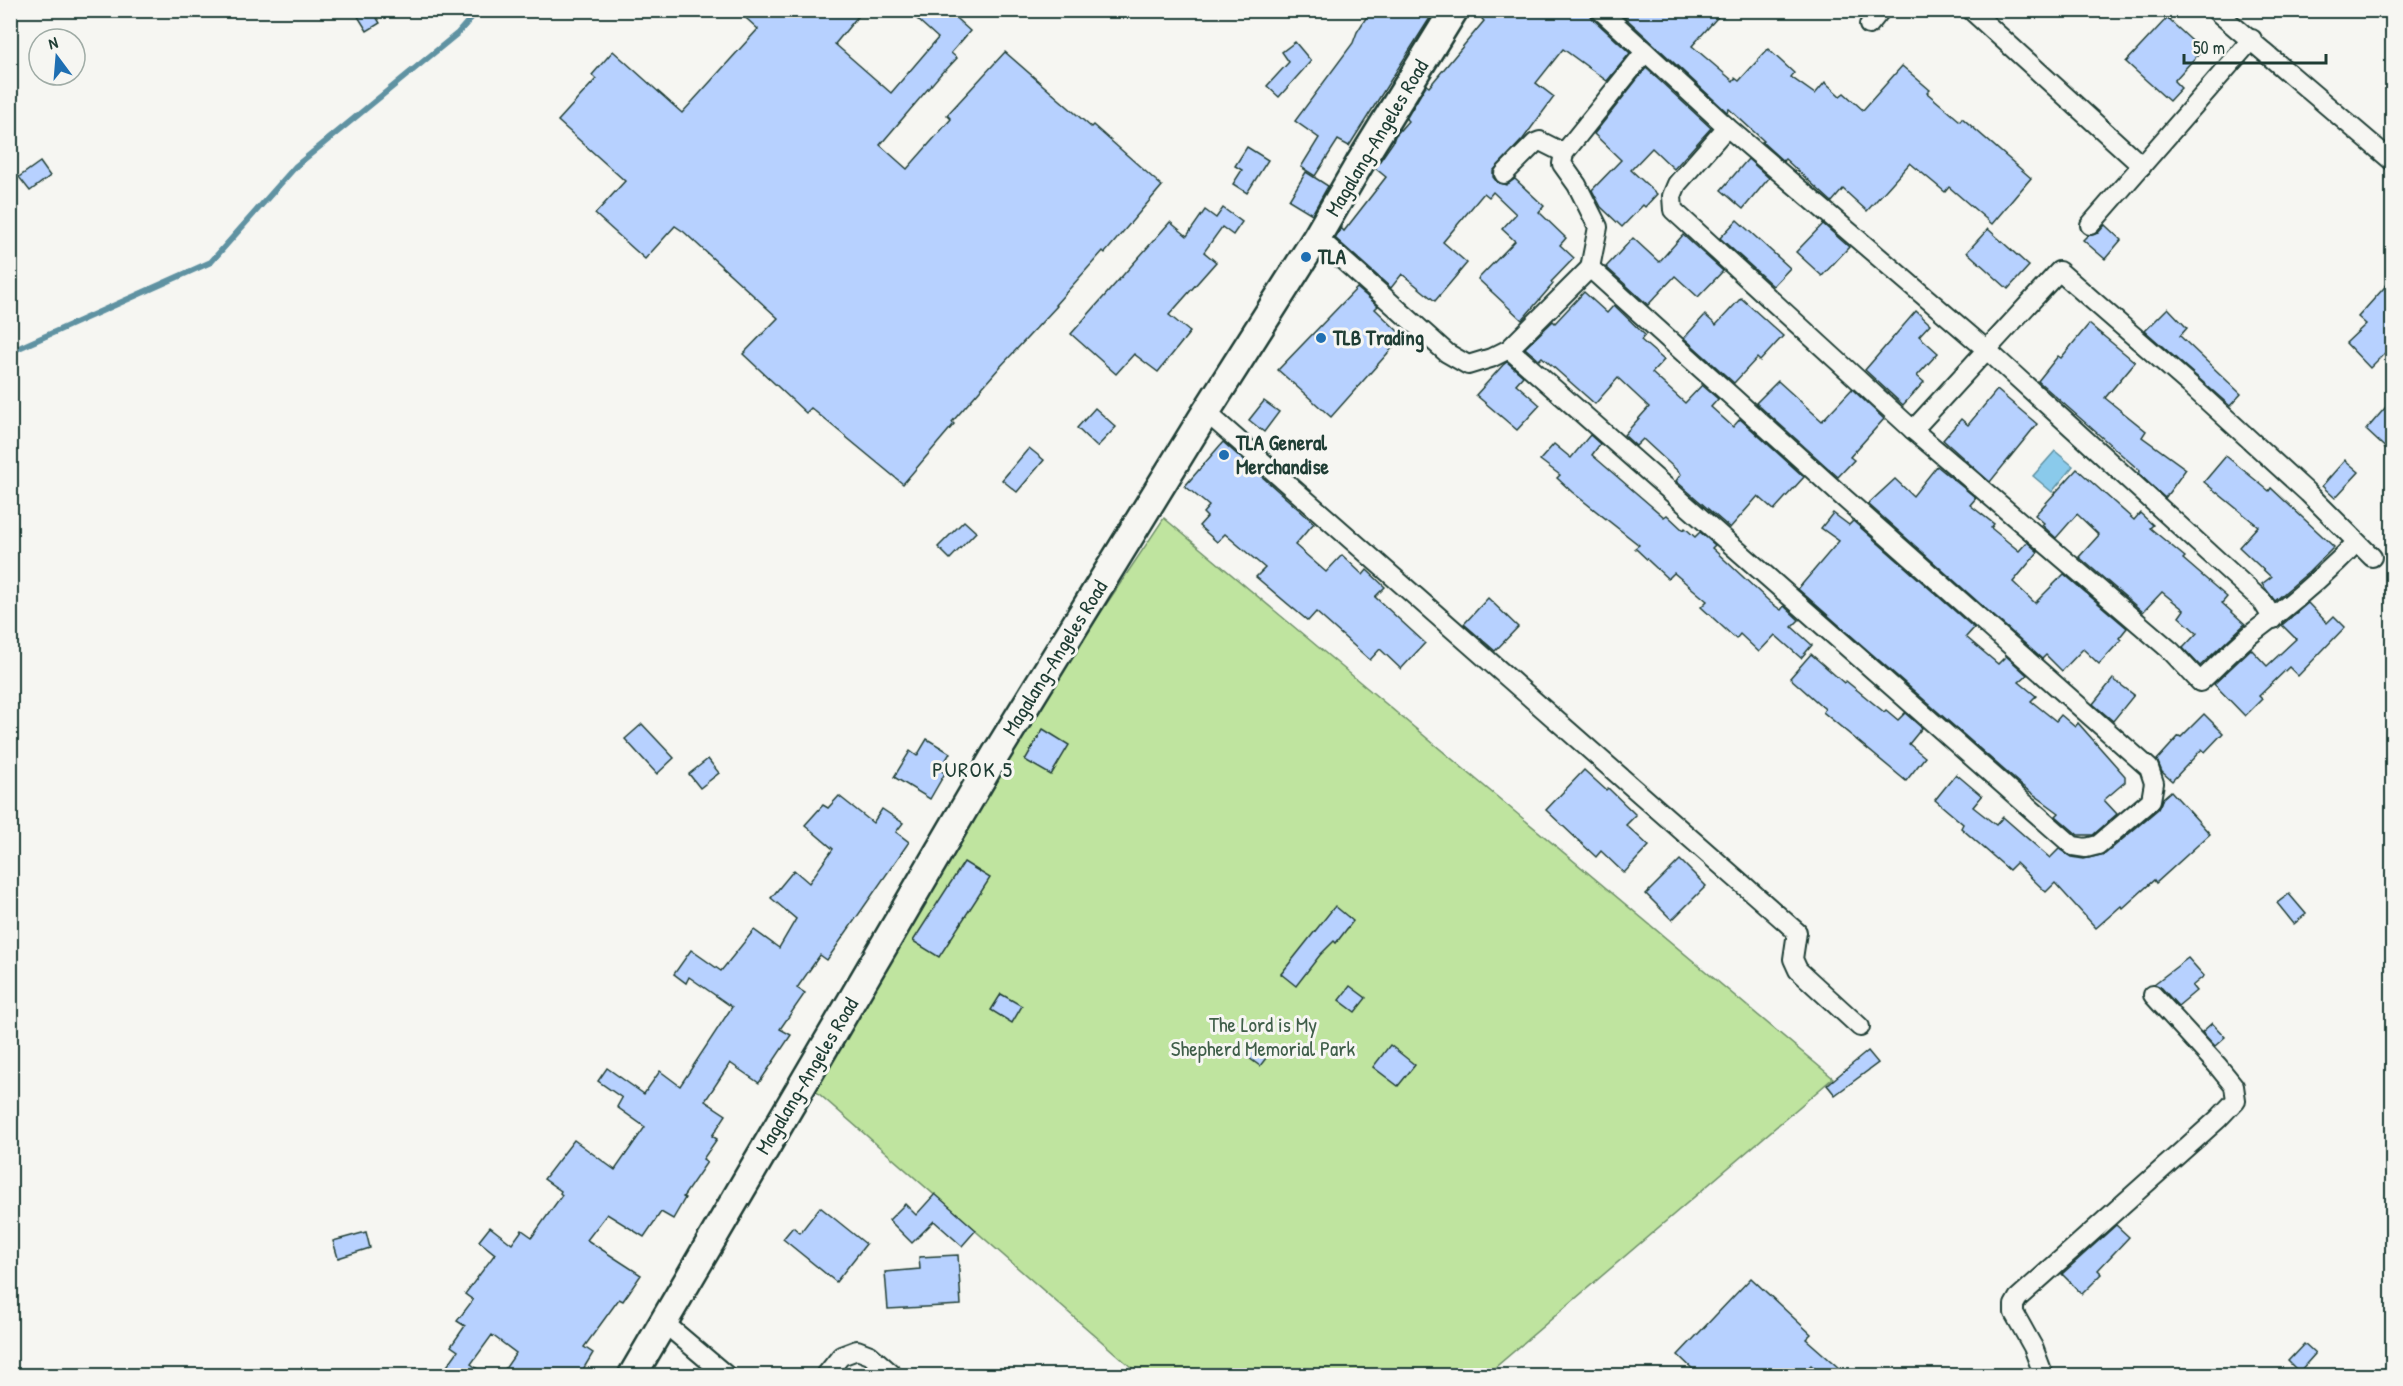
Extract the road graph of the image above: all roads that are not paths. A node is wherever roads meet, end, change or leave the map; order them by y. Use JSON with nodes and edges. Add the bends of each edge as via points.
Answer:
{"nodes":[{"id":1,"x":1454,"y":10,"type":"edge"},
{"id":2,"x":1600,"y":10,"type":"edge"},
{"id":3,"x":1881,"y":10,"type":"edge"},
{"id":4,"x":1971,"y":10,"type":"edge"},
{"id":5,"x":2215,"y":10,"type":"edge"},
{"id":6,"x":1869,"y":25,"type":"dead end"},
{"id":7,"x":2252,"y":39,"type":"junction"},
{"id":8,"x":1645,"y":52,"type":"junction"},
{"id":9,"x":1727,"y":127,"type":"junction"},
{"id":10,"x":1564,"y":153,"type":"junction"},
{"id":11,"x":2392,"y":161,"type":"edge"},
{"id":12,"x":2142,"y":166,"type":"junction"},
{"id":13,"x":1504,"y":174,"type":"dead end"},
{"id":14,"x":2090,"y":225,"type":"dead end"},
{"id":15,"x":1317,"y":237,"type":"junction"},
{"id":16,"x":1590,"y":268,"type":"junction"},
{"id":17,"x":1509,"y":349,"type":"junction"},
{"id":18,"x":1987,"y":350,"type":"junction"},
{"id":19,"x":1206,"y":412,"type":"junction"},
{"id":20,"x":1913,"y":430,"type":"junction"},
{"id":21,"x":2356,"y":543,"type":"junction"},
{"id":22,"x":2372,"y":557,"type":"dead end"},
{"id":23,"x":2273,"y":619,"type":"junction"},
{"id":24,"x":2153,"y":996,"type":"dead end"},
{"id":25,"x":1860,"y":1027,"type":"dead end"},
{"id":26,"x":662,"y":1321,"type":"junction"},
{"id":27,"x":632,"y":1376,"type":"edge"},
{"id":28,"x":727,"y":1376,"type":"edge"},
{"id":29,"x":825,"y":1376,"type":"edge"},
{"id":30,"x":894,"y":1376,"type":"edge"},
{"id":31,"x":2044,"y":1376,"type":"edge"}],
"edges":[{"from":1,"to":15,"type":"main road","name":"Magalang-Angeles Road"},
{"from":2,"to":8,"type":"street"},
{"from":3,"to":6,"type":"street"},
{"from":4,"to":12,"type":"street"},
{"from":5,"to":7,"type":"street"},
{"from":7,"to":11,"type":"street"},
{"from":7,"to":12,"type":"street"},
{"from":8,"to":9,"type":"street"},
{"from":8,"to":10,"type":"street"},
{"from":9,"to":18,"type":"street"},
{"from":9,"to":20,"type":"street","via":[[1677,184],[1672,196],[1673,210]]},
{"from":10,"to":13,"type":"street","via":[[1540,141]]},
{"from":10,"to":16,"type":"street","via":[[1562,164],[1598,227]]},
{"from":12,"to":14,"type":"street"},
{"from":15,"to":17,"type":"street","via":[[1447,353],[1468,364]]},
{"from":15,"to":19,"type":"main road","name":"Magalang-Angeles Road"},
{"from":16,"to":17,"type":"street"},
{"from":16,"to":17,"type":"street","via":[[2150,768],[2154,783],[2151,800],[2098,845],[2073,846]]},
{"from":18,"to":20,"type":"street"},
{"from":18,"to":21,"type":"street","via":[[2059,271],[2308,493]]},
{"from":18,"to":23,"type":"street","via":[[2262,601]]},
{"from":19,"to":25,"type":"street","via":[[1797,932],[1793,959],[1798,970]]},
{"from":19,"to":26,"type":"main road","name":"Magalang-Angeles Road","via":[[996,754]]},
{"from":20,"to":23,"type":"street","via":[[2171,651],[2200,682]]},
{"from":21,"to":22,"type":"street"},
{"from":21,"to":23,"type":"street"},
{"from":24,"to":31,"type":"street","via":[[2234,1086],[2236,1100],[2018,1298],[2014,1313]]},
{"from":26,"to":27,"type":"main road","name":"Magalang-Angeles Road"},
{"from":26,"to":28,"type":"street"},
{"from":29,"to":30,"type":"street","via":[[841,1356],[857,1350],[870,1355]]}]}
